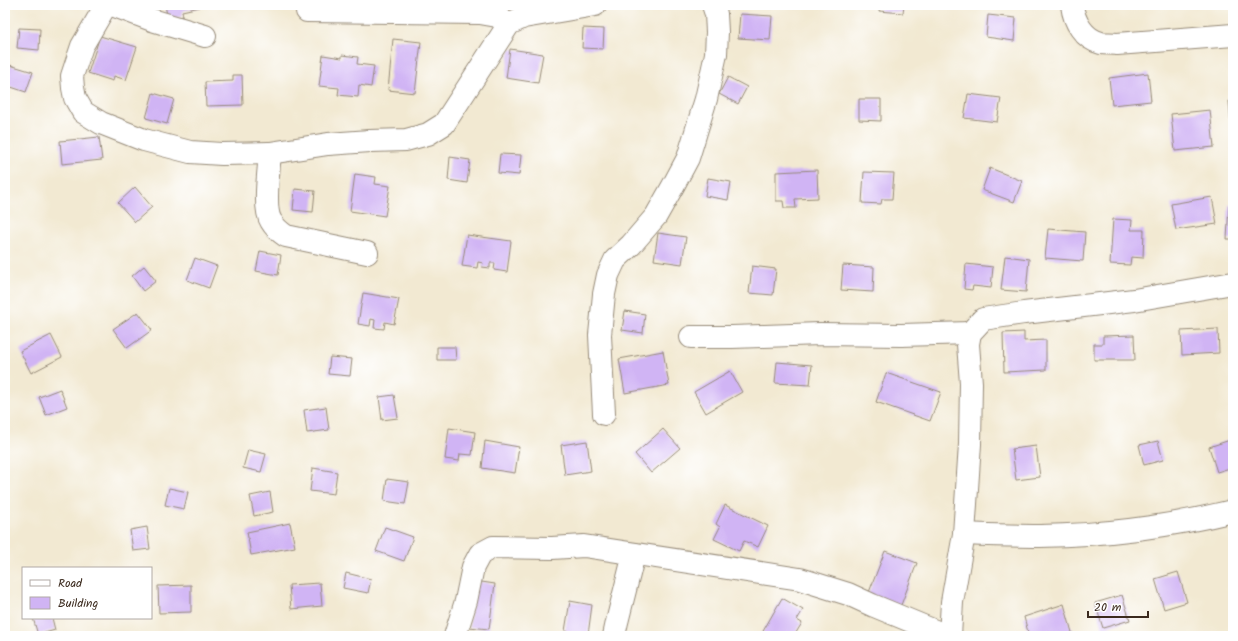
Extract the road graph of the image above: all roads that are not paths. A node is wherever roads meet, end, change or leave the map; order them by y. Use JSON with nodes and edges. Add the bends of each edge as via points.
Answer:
{"nodes":[{"id":1,"x":106,"y":5,"type":"edge"},
{"id":2,"x":112,"y":5,"type":"edge"},
{"id":3,"x":595,"y":5,"type":"edge"},
{"id":4,"x":713,"y":5,"type":"edge"},
{"id":5,"x":1072,"y":5,"type":"edge"},
{"id":6,"x":307,"y":11,"type":"dead end"},
{"id":7,"x":509,"y":24,"type":"junction"},
{"id":8,"x":1233,"y":35,"type":"edge"},
{"id":9,"x":205,"y":36,"type":"dead end"},
{"id":10,"x":270,"y":153,"type":"junction"},
{"id":11,"x":367,"y":253,"type":"dead end"},
{"id":12,"x":1233,"y":283,"type":"edge"},
{"id":13,"x":970,"y":333,"type":"junction"},
{"id":14,"x":691,"y":337,"type":"dead end"},
{"id":15,"x":604,"y":414,"type":"dead end"},
{"id":16,"x":1233,"y":511,"type":"edge"},
{"id":17,"x":964,"y":534,"type":"junction"},
{"id":18,"x":634,"y":554,"type":"junction"},
{"id":19,"x":454,"y":636,"type":"edge"},
{"id":20,"x":614,"y":636,"type":"edge"},
{"id":21,"x":948,"y":636,"type":"edge"}],
"edges":[{"from":1,"to":10,"type":"street","via":[[82,46],[72,76],[75,98],[84,112],[101,123],[144,140],[190,152]]},
{"from":2,"to":9,"type":"street"},
{"from":3,"to":7,"type":"street","via":[[524,17]]},
{"from":4,"to":15,"type":"street","via":[[716,14],[716,54],[706,99],[688,158],[656,216],[615,260],[608,274],[600,335]]},
{"from":5,"to":8,"type":"street","via":[[1078,26],[1087,37],[1100,43],[1117,44]]},
{"from":6,"to":7,"type":"street","via":[[480,13],[497,16]]},
{"from":7,"to":10,"type":"street","via":[[444,124],[428,134],[406,140],[328,144]]},
{"from":10,"to":11,"type":"street","via":[[267,202],[270,219],[275,228],[286,236]]},
{"from":12,"to":13,"type":"street","via":[[1134,300],[983,319]]},
{"from":13,"to":14,"type":"street"},
{"from":13,"to":17,"type":"street","via":[[970,444]]},
{"from":16,"to":17,"type":"street","via":[[1200,519],[1119,531],[1041,536]]},
{"from":17,"to":21,"type":"street"},
{"from":18,"to":19,"type":"street","via":[[584,546],[493,547],[480,554],[474,567]]},
{"from":18,"to":20,"type":"street"},
{"from":18,"to":21,"type":"street","via":[[800,579],[848,594]]}]}
